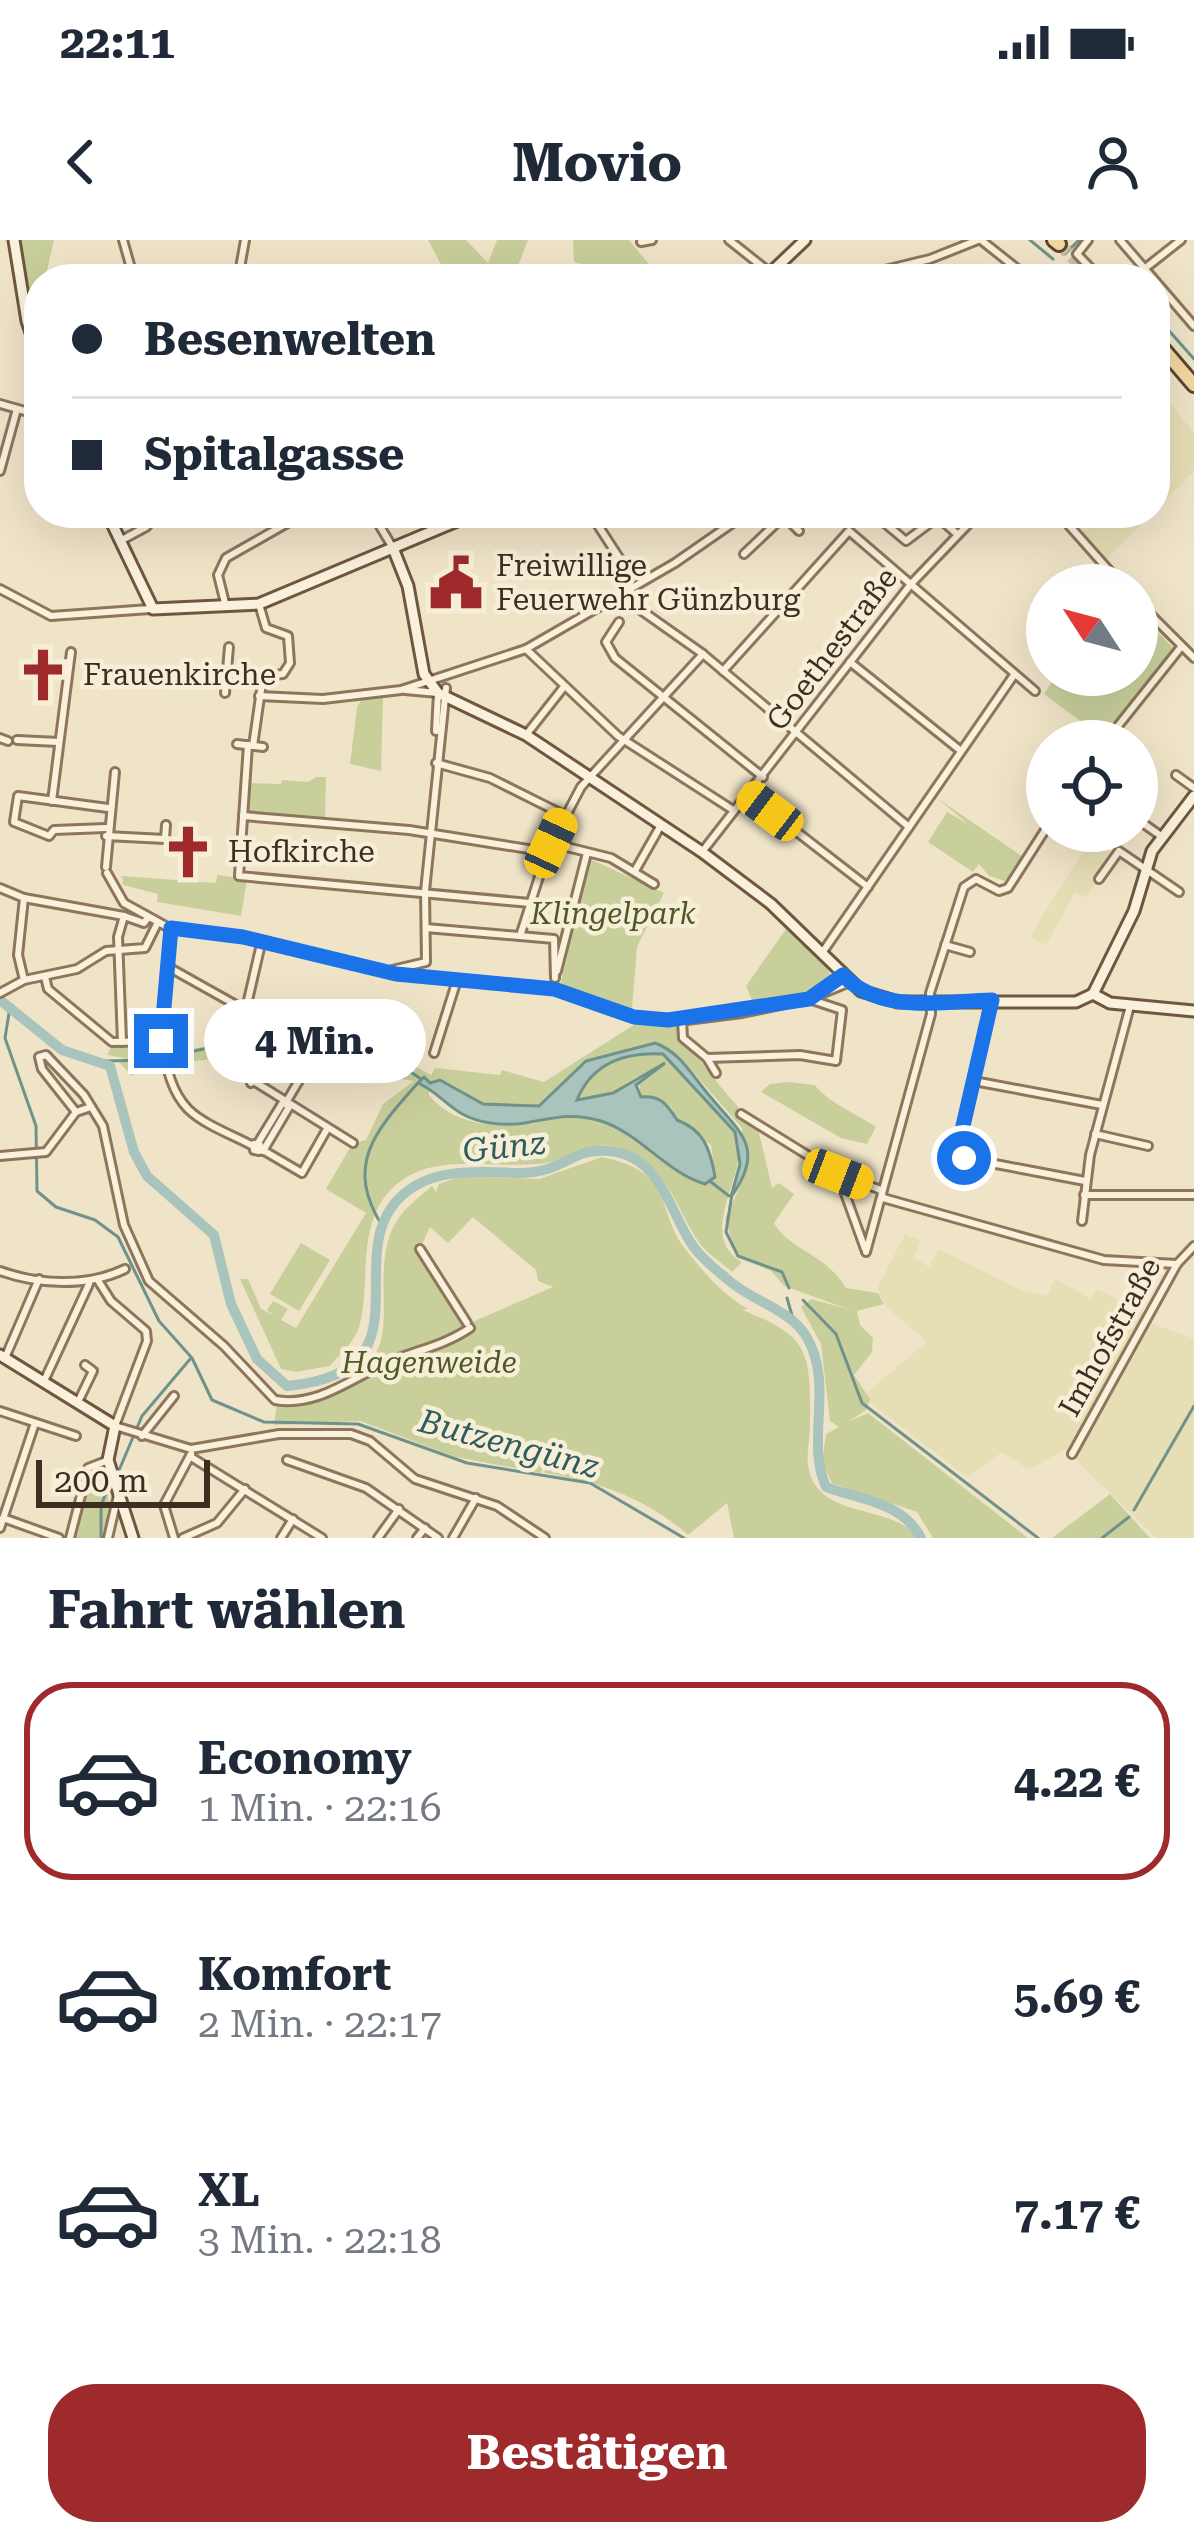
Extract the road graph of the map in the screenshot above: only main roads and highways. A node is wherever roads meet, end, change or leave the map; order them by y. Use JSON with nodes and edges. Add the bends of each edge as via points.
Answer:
{"nodes":[{"id":1,"x":1170,"y":357,"type":"edge"},
{"id":2,"x":1194,"y":385,"type":"edge"}],
"edges":[{"from":1,"to":2,"type":"main road"}]}
